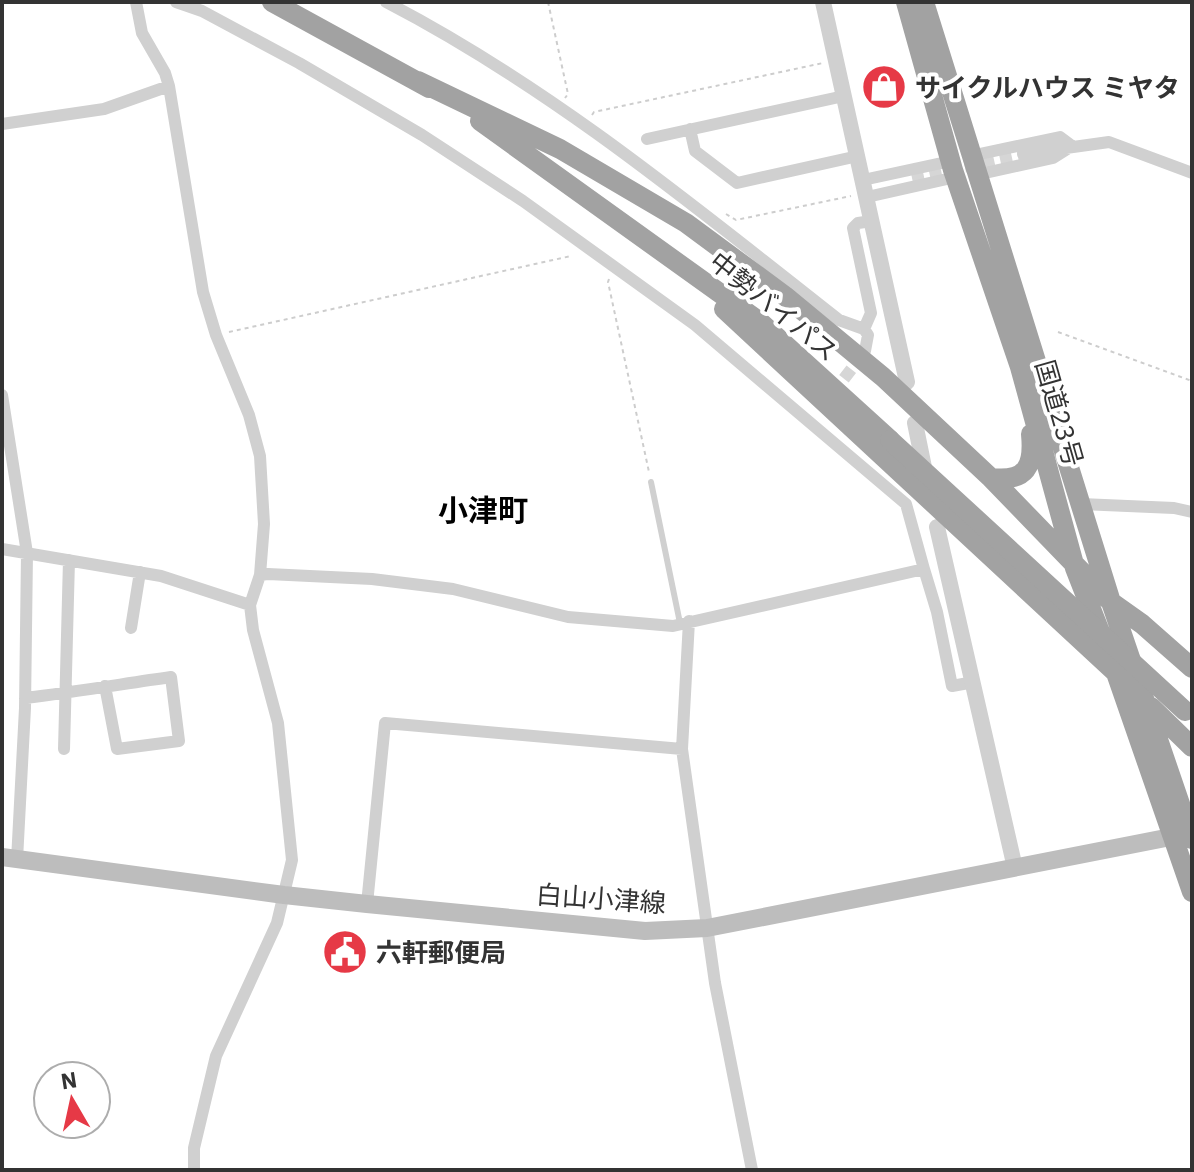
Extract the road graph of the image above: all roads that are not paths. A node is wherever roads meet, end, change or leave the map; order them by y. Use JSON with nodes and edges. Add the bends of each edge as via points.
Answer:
{"nodes":[{"id":1,"x":136,"y":2,"type":"edge"},
{"id":2,"x":176,"y":2,"type":"edge"},
{"id":3,"x":272,"y":2,"type":"edge"},
{"id":4,"x":386,"y":2,"type":"edge"},
{"id":5,"x":823,"y":2,"type":"edge"},
{"id":6,"x":906,"y":2,"type":"edge"},
{"id":7,"x":924,"y":2,"type":"edge"},
{"id":8,"x":418,"y":81,"type":"junction"},
{"id":9,"x":169,"y":86,"type":"junction"},
{"id":10,"x":844,"y":96,"type":"junction"},
{"id":11,"x":2,"y":124,"type":"edge"},
{"id":12,"x":690,"y":129,"type":"junction"},
{"id":13,"x":647,"y":139,"type":"dead end"},
{"id":14,"x":1072,"y":146,"type":"junction"},
{"id":15,"x":1023,"y":154,"type":"tunnel mouth"},
{"id":16,"x":858,"y":156,"type":"junction"},
{"id":17,"x":963,"y":167,"type":"junction"},
{"id":18,"x":1192,"y":173,"type":"edge"},
{"id":19,"x":912,"y":178,"type":"tunnel mouth"},
{"id":20,"x":865,"y":188,"type":"junction"},
{"id":21,"x":872,"y":221,"type":"junction"},
{"id":22,"x":660,"y":248,"type":"junction"},
{"id":23,"x":864,"y":329,"type":"junction"},
{"id":24,"x":865,"y":351,"type":"tunnel mouth"},
{"id":25,"x":1020,"y":367,"type":"junction"},
{"id":26,"x":907,"y":382,"type":"dead end"},
{"id":27,"x":2,"y":395,"type":"edge"},
{"id":28,"x":822,"y":409,"type":"dead end"},
{"id":29,"x":813,"y":423,"type":"junction"},
{"id":30,"x":915,"y":423,"type":"dead end"},
{"id":31,"x":991,"y":478,"type":"junction"},
{"id":32,"x":926,"y":480,"type":"dead end"},
{"id":33,"x":651,"y":482,"type":"road end"},
{"id":34,"x":1081,"y":504,"type":"junction"},
{"id":35,"x":1192,"y":512,"type":"edge"},
{"id":36,"x":937,"y":527,"type":"dead end"},
{"id":37,"x":1089,"y":530,"type":"junction"},
{"id":38,"x":2,"y":549,"type":"edge"},
{"id":39,"x":27,"y":553,"type":"junction"},
{"id":40,"x":69,"y":560,"type":"junction"},
{"id":41,"x":1075,"y":568,"type":"junction"},
{"id":42,"x":924,"y":569,"type":"junction"},
{"id":43,"x":140,"y":572,"type":"junction"},
{"id":44,"x":260,"y":575,"type":"junction"},
{"id":45,"x":1111,"y":602,"type":"junction"},
{"id":46,"x":250,"y":605,"type":"junction"},
{"id":47,"x":685,"y":622,"type":"junction"},
{"id":48,"x":1142,"y":624,"type":"junction"},
{"id":49,"x":131,"y":628,"type":"dead end"},
{"id":50,"x":1192,"y":668,"type":"edge"},
{"id":51,"x":1116,"y":673,"type":"junction"},
{"id":52,"x":974,"y":682,"type":"junction"},
{"id":53,"x":105,"y":686,"type":"junction"},
{"id":54,"x":66,"y":693,"type":"junction"},
{"id":55,"x":25,"y":698,"type":"junction"},
{"id":56,"x":1149,"y":706,"type":"junction"},
{"id":57,"x":1189,"y":714,"type":"edge"},
{"id":58,"x":1192,"y":747,"type":"edge"},
{"id":59,"x":64,"y":749,"type":"dead end"},
{"id":60,"x":682,"y":749,"type":"junction"},
{"id":61,"x":1186,"y":835,"type":"edge"},
{"id":62,"x":9,"y":858,"type":"edge"},
{"id":63,"x":1015,"y":868,"type":"junction"},
{"id":64,"x":1192,"y":892,"type":"edge"},
{"id":65,"x":284,"y":895,"type":"junction"},
{"id":66,"x":367,"y":904,"type":"junction"},
{"id":67,"x":707,"y":928,"type":"junction"},
{"id":68,"x":192,"y":1170,"type":"edge"},
{"id":69,"x":752,"y":1170,"type":"edge"}],
"edges":[{"from":1,"to":9,"type":"street","via":[[142,33]]},
{"from":2,"to":29,"type":"street","via":[[299,63],[523,201],[695,325]]},
{"from":3,"to":8,"type":"highway","name":"中勢バイパス"},
{"from":4,"to":23,"type":"street","via":[[580,122],[839,320]]},
{"from":5,"to":10,"type":"street"},
{"from":6,"to":17,"type":"highway","name":"国道23号"},
{"from":7,"to":17,"type":"highway","name":"国道23号"},
{"from":8,"to":22,"type":"highway","name":"中勢バイパス"},
{"from":8,"to":31,"type":"highway","via":[[548,142],[686,223],[870,366]]},
{"from":9,"to":11,"type":"street","via":[[104,109]]},
{"from":9,"to":44,"type":"street","via":[[203,292],[260,456]]},
{"from":10,"to":12,"type":"street"},
{"from":10,"to":16,"type":"street"},
{"from":12,"to":13,"type":"street"},
{"from":12,"to":16,"type":"street","via":[[695,151],[737,183]]},
{"from":14,"to":15,"type":"street"},
{"from":14,"to":17,"type":"street","via":[[1053,158]]},
{"from":14,"to":17,"type":"street","via":[[1060,137]]},
{"from":14,"to":18,"type":"street","via":[[1109,142]]},
{"from":16,"to":20,"type":"street"},
{"from":17,"to":20,"type":"street"},
{"from":17,"to":25,"type":"highway","name":"国道23号"},
{"from":17,"to":34,"type":"highway","name":"国道23号"},
{"from":19,"to":20,"type":"street"},
{"from":20,"to":21,"type":"street"},
{"from":21,"to":23,"type":"street","via":[[853,228],[871,313]]},
{"from":21,"to":26,"type":"street"},
{"from":22,"to":51,"type":"highway"},
{"from":22,"to":57,"type":"highway","name":"中勢バイパス","bridge":true,"via":[[760,322]]},
{"from":23,"to":24,"type":"street"},
{"from":25,"to":31,"type":"highway","via":[[1033,457],[1016,477]]},
{"from":25,"to":41,"type":"highway","name":"国道23号"},
{"from":27,"to":39,"type":"street"},
{"from":28,"to":29,"type":"street"},
{"from":29,"to":42,"type":"street","via":[[906,504]]},
{"from":30,"to":32,"type":"street"},
{"from":31,"to":41,"type":"highway"},
{"from":33,"to":47,"type":"lane"},
{"from":34,"to":35,"type":"street"},
{"from":34,"to":37,"type":"highway","name":"国道23号"},
{"from":36,"to":52,"type":"street"},
{"from":37,"to":45,"type":"highway","name":"国道23号"},
{"from":37,"to":48,"type":"highway","via":[[1120,597]]},
{"from":38,"to":39,"type":"street"},
{"from":39,"to":40,"type":"street"},
{"from":39,"to":55,"type":"street"},
{"from":40,"to":43,"type":"street"},
{"from":40,"to":54,"type":"street"},
{"from":41,"to":45,"type":"highway"},
{"from":41,"to":51,"type":"highway","name":"国道23号"},
{"from":42,"to":47,"type":"street"},
{"from":42,"to":52,"type":"street","via":[[952,686]]},
{"from":43,"to":46,"type":"street"},
{"from":43,"to":49,"type":"street"},
{"from":44,"to":46,"type":"street"},
{"from":44,"to":47,"type":"street","via":[[372,579],[453,589],[568,617],[661,625]]},
{"from":45,"to":48,"type":"highway"},
{"from":45,"to":56,"type":"highway","name":"国道23号"},
{"from":46,"to":65,"type":"street","via":[[273,698],[285,785],[292,860]]},
{"from":47,"to":60,"type":"street"},
{"from":48,"to":50,"type":"highway"},
{"from":51,"to":56,"type":"highway"},
{"from":51,"to":61,"type":"highway","name":"国道23号"},
{"from":52,"to":63,"type":"street"},
{"from":53,"to":53,"type":"street","via":[[171,677],[179,741],[117,749]]},
{"from":53,"to":54,"type":"street"},
{"from":54,"to":55,"type":"street"},
{"from":54,"to":59,"type":"street"},
{"from":55,"to":62,"type":"street"},
{"from":56,"to":58,"type":"highway"},
{"from":56,"to":61,"type":"highway","name":"国道23号"},
{"from":60,"to":66,"type":"street","via":[[385,723]]},
{"from":60,"to":67,"type":"street"},
{"from":61,"to":63,"type":"main road","name":"白山小津線"},
{"from":61,"to":64,"type":"highway"},
{"from":62,"to":65,"type":"main road","name":"白山小津線"},
{"from":63,"to":67,"type":"main road","name":"白山小津線"},
{"from":65,"to":66,"type":"main road","name":"白山小津線"},
{"from":65,"to":68,"type":"street","via":[[267,946],[216,1056]]},
{"from":66,"to":67,"type":"main road","name":"白山小津線","via":[[645,931]]},
{"from":67,"to":69,"type":"street"}]}
